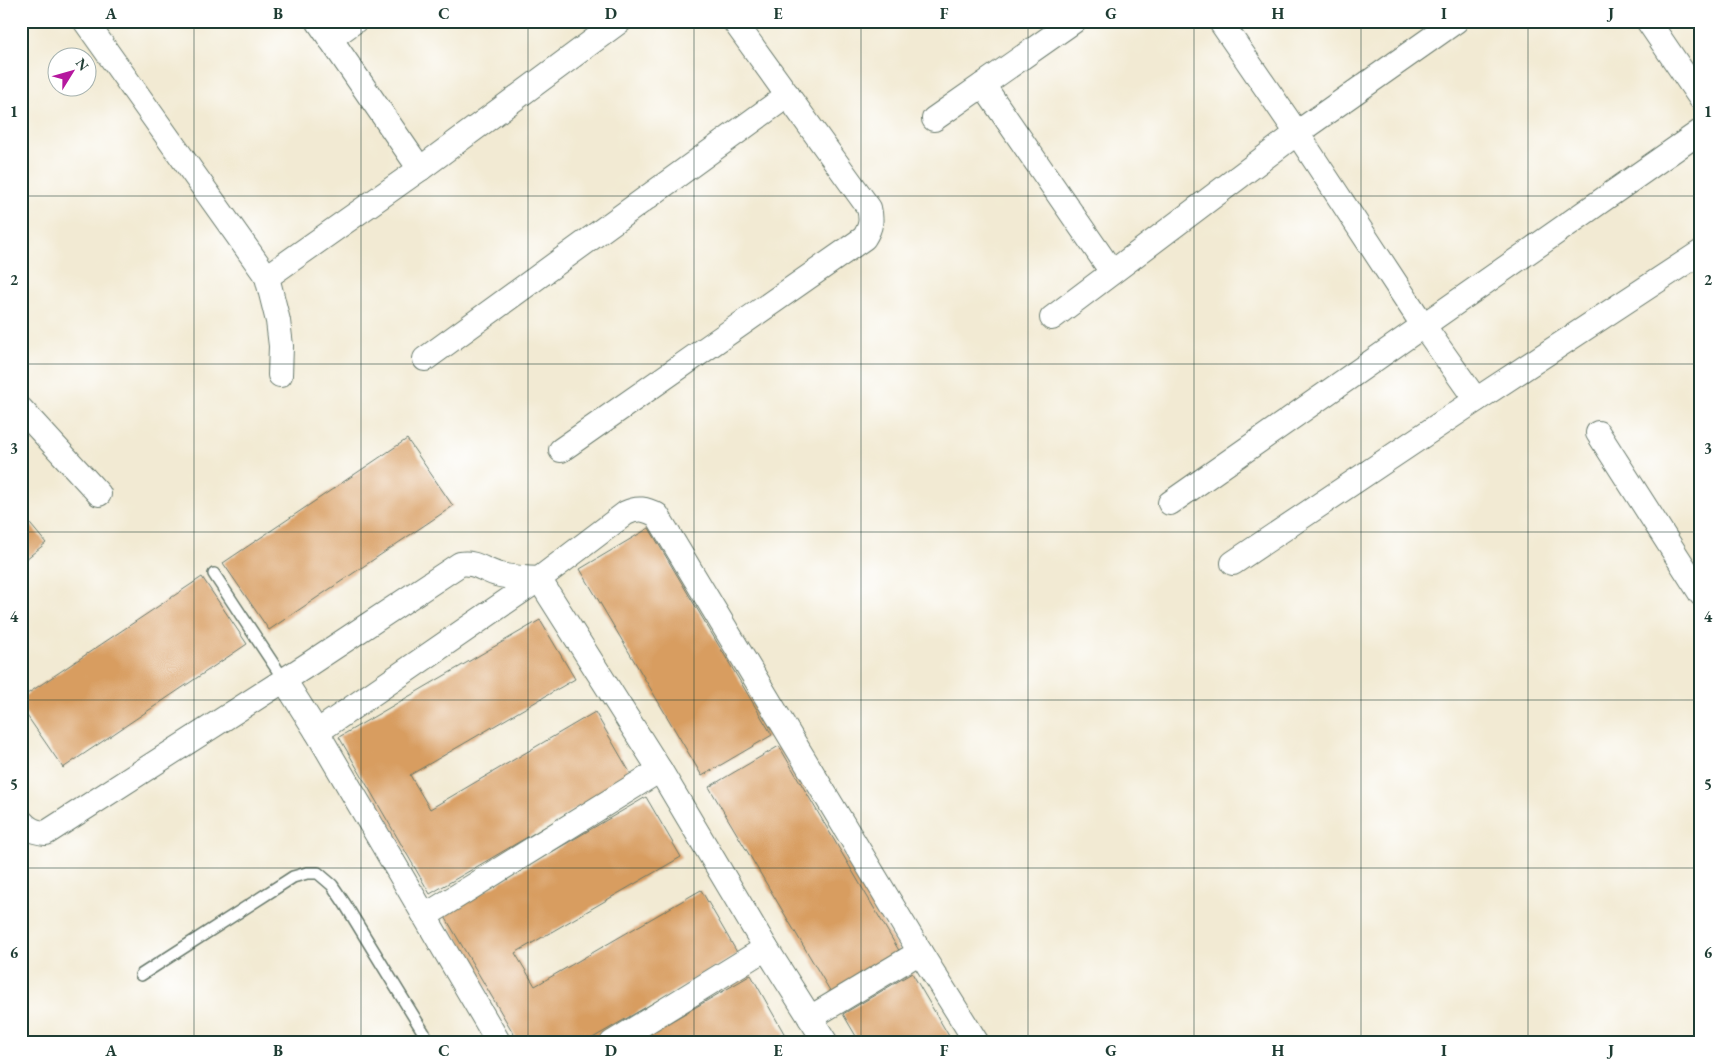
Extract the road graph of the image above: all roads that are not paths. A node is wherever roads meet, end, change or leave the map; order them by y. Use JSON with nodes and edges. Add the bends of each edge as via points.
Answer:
{"nodes":[{"id":1,"x":85,"y":21,"type":"edge"},
{"id":2,"x":354,"y":21,"type":"edge"},
{"id":3,"x":620,"y":21,"type":"edge"},
{"id":4,"x":734,"y":21,"type":"edge"},
{"id":5,"x":1074,"y":21,"type":"edge"},
{"id":6,"x":1220,"y":21,"type":"edge"},
{"id":7,"x":1456,"y":21,"type":"edge"},
{"id":8,"x":1648,"y":21,"type":"edge"},
{"id":9,"x":324,"y":30,"type":"edge"},
{"id":10,"x":983,"y":85,"type":"junction"},
{"id":11,"x":788,"y":95,"type":"junction"},
{"id":12,"x":1701,"y":99,"type":"edge"},
{"id":13,"x":934,"y":119,"type":"dead end"},
{"id":14,"x":1701,"y":131,"type":"edge"},
{"id":15,"x":1297,"y":133,"type":"junction"},
{"id":16,"x":420,"y":169,"type":"junction"},
{"id":17,"x":1701,"y":252,"type":"edge"},
{"id":18,"x":1112,"y":272,"type":"junction"},
{"id":19,"x":267,"y":277,"type":"junction"},
{"id":20,"x":1052,"y":318,"type":"dead end"},
{"id":21,"x":1423,"y":325,"type":"junction"},
{"id":22,"x":425,"y":359,"type":"dead end"},
{"id":23,"x":280,"y":375,"type":"dead end"},
{"id":24,"x":1476,"y":400,"type":"junction"},
{"id":25,"x":21,"y":409,"type":"edge"},
{"id":26,"x":1598,"y":433,"type":"dead end"},
{"id":27,"x":561,"y":450,"type":"dead end"},
{"id":28,"x":99,"y":494,"type":"dead end"},
{"id":29,"x":1170,"y":503,"type":"dead end"},
{"id":30,"x":1234,"y":563,"type":"dead end"},
{"id":31,"x":214,"y":574,"type":"dead end"},
{"id":32,"x":539,"y":579,"type":"junction"},
{"id":33,"x":1701,"y":594,"type":"edge"},
{"id":34,"x":284,"y":680,"type":"junction"},
{"id":35,"x":317,"y":732,"type":"junction"},
{"id":36,"x":660,"y":770,"type":"junction"},
{"id":37,"x":21,"y":821,"type":"edge"},
{"id":38,"x":425,"y":916,"type":"junction"},
{"id":39,"x":766,"y":948,"type":"junction"},
{"id":40,"x":920,"y":952,"type":"junction"},
{"id":41,"x":141,"y":975,"type":"dead end"},
{"id":42,"x":810,"y":1018,"type":"junction"},
{"id":43,"x":430,"y":1043,"type":"edge"},
{"id":44,"x":499,"y":1043,"type":"edge"},
{"id":45,"x":612,"y":1043,"type":"edge"},
{"id":46,"x":826,"y":1043,"type":"edge"},
{"id":47,"x":977,"y":1043,"type":"edge"}],
"edges":[{"from":1,"to":19,"type":"street"},
{"from":2,"to":9,"type":"street"},
{"from":3,"to":16,"type":"street"},
{"from":4,"to":11,"type":"street"},
{"from":5,"to":10,"type":"street"},
{"from":6,"to":15,"type":"street"},
{"from":7,"to":15,"type":"street"},
{"from":8,"to":12,"type":"street"},
{"from":9,"to":16,"type":"street"},
{"from":10,"to":13,"type":"street"},
{"from":10,"to":18,"type":"street"},
{"from":11,"to":22,"type":"street"},
{"from":11,"to":27,"type":"street","via":[[869,208],[872,220],[869,231],[864,238]]},
{"from":14,"to":21,"type":"street"},
{"from":15,"to":18,"type":"street"},
{"from":15,"to":21,"type":"street"},
{"from":16,"to":19,"type":"street"},
{"from":17,"to":24,"type":"street"},
{"from":18,"to":20,"type":"street"},
{"from":19,"to":23,"type":"street","via":[[278,322]]},
{"from":21,"to":24,"type":"street"},
{"from":21,"to":29,"type":"street"},
{"from":24,"to":30,"type":"street"},
{"from":25,"to":28,"type":"street"},
{"from":26,"to":33,"type":"street"},
{"from":31,"to":34,"type":"lane"},
{"from":32,"to":34,"type":"street","via":[[512,578],[486,571],[470,562],[460,564]]},
{"from":32,"to":35,"type":"street"},
{"from":32,"to":36,"type":"street"},
{"from":32,"to":40,"type":"street","via":[[635,508],[657,515]]},
{"from":34,"to":35,"type":"street"},
{"from":34,"to":37,"type":"street","via":[[46,833],[35,832]]},
{"from":35,"to":38,"type":"street"},
{"from":36,"to":38,"type":"street"},
{"from":36,"to":39,"type":"street"},
{"from":38,"to":44,"type":"street"},
{"from":39,"to":42,"type":"street"},
{"from":39,"to":45,"type":"street"},
{"from":40,"to":42,"type":"street"},
{"from":40,"to":47,"type":"street"},
{"from":41,"to":43,"type":"lane","via":[[293,877],[318,873],[345,904]]},
{"from":42,"to":46,"type":"street"}]}
